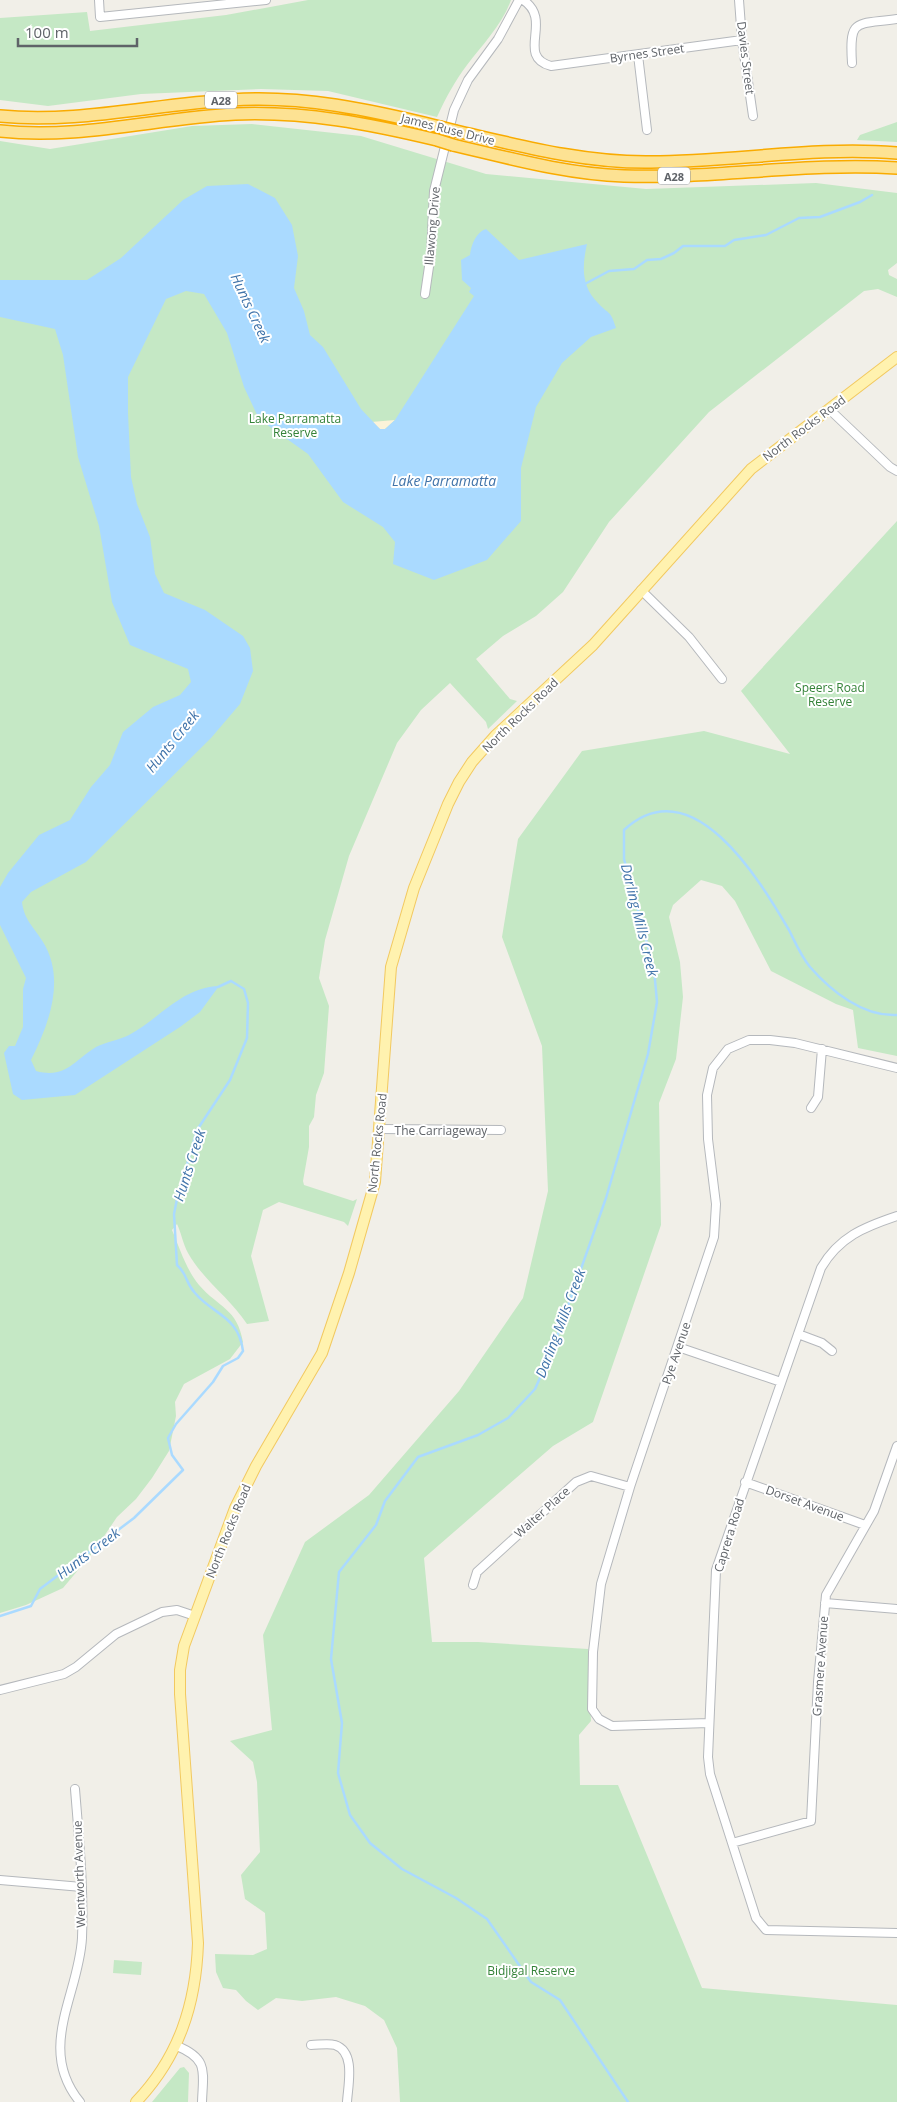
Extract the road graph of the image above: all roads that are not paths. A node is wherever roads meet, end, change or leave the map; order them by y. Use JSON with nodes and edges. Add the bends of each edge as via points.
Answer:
{"nodes":[{"id":1,"x":99,"y":0,"type":"edge"},
{"id":2,"x":266,"y":0,"type":"edge"},
{"id":3,"x":521,"y":0,"type":"edge"},
{"id":4,"x":739,"y":0,"type":"edge"},
{"id":5,"x":897,"y":19,"type":"edge"},
{"id":6,"x":742,"y":40,"type":"junction"},
{"id":7,"x":638,"y":55,"type":"junction"},
{"id":8,"x":852,"y":62,"type":"dead end"},
{"id":9,"x":0,"y":116,"type":"edge"},
{"id":10,"x":753,"y":116,"type":"dead end"},
{"id":11,"x":647,"y":130,"type":"dead end"},
{"id":12,"x":0,"y":131,"type":"edge"},
{"id":13,"x":897,"y":153,"type":"edge"},
{"id":14,"x":897,"y":168,"type":"edge"},
{"id":15,"x":425,"y":294,"type":"dead end"},
{"id":16,"x":897,"y":357,"type":"edge"},
{"id":17,"x":829,"y":409,"type":"junction"},
{"id":18,"x":897,"y":471,"type":"edge"},
{"id":19,"x":641,"y":590,"type":"junction"},
{"id":20,"x":722,"y":679,"type":"dead end"},
{"id":21,"x":822,"y":1049,"type":"junction"},
{"id":22,"x":897,"y":1068,"type":"edge"},
{"id":23,"x":811,"y":1108,"type":"dead end"},
{"id":24,"x":380,"y":1129,"type":"junction"},
{"id":25,"x":501,"y":1130,"type":"dead end"},
{"id":26,"x":897,"y":1218,"type":"edge"},
{"id":27,"x":798,"y":1334,"type":"junction"},
{"id":28,"x":678,"y":1347,"type":"junction"},
{"id":29,"x":832,"y":1351,"type":"dead end"},
{"id":30,"x":781,"y":1382,"type":"junction"},
{"id":31,"x":897,"y":1446,"type":"edge"},
{"id":32,"x":745,"y":1482,"type":"junction"},
{"id":33,"x":630,"y":1487,"type":"junction"},
{"id":34,"x":865,"y":1525,"type":"junction"},
{"id":35,"x":473,"y":1585,"type":"dead end"},
{"id":36,"x":825,"y":1603,"type":"junction"},
{"id":37,"x":897,"y":1609,"type":"edge"},
{"id":38,"x":195,"y":1616,"type":"junction"},
{"id":39,"x":0,"y":1690,"type":"edge"},
{"id":40,"x":709,"y":1723,"type":"junction"},
{"id":41,"x":75,"y":1789,"type":"dead end"},
{"id":42,"x":732,"y":1843,"type":"junction"},
{"id":43,"x":0,"y":1880,"type":"edge"},
{"id":44,"x":82,"y":1888,"type":"junction"},
{"id":45,"x":897,"y":1933,"type":"edge"},
{"id":46,"x":311,"y":2045,"type":"dead end"},
{"id":47,"x":177,"y":2046,"type":"junction"},
{"id":48,"x":80,"y":2102,"type":"edge"},
{"id":49,"x":136,"y":2102,"type":"edge"},
{"id":50,"x":202,"y":2102,"type":"edge"},
{"id":51,"x":347,"y":2102,"type":"edge"}],
"edges":[{"from":1,"to":2,"type":"street","via":[[100,17]]},
{"from":3,"to":7,"type":"street","name":"Byrnes Street","via":[[532,6],[536,14],[534,54],[538,60],[551,66]]},
{"from":3,"to":15,"type":"street","name":"Illawong Drive","via":[[498,40],[468,80],[454,110],[434,191]]},
{"from":4,"to":6,"type":"street","name":"Davies Street"},
{"from":5,"to":8,"type":"street","via":[[861,24],[853,29],[850,37]]},
{"from":6,"to":7,"type":"street","name":"Byrnes Street"},
{"from":6,"to":10,"type":"street","name":"Davies Street"},
{"from":7,"to":11,"type":"street"},
{"from":9,"to":13,"type":"highway","name":"James Ruse Drive","number":"A28","bridge":true,"via":[[60,117],[205,101],[262,99],[346,106],[550,153],[621,161],[677,162],[824,152]]},
{"from":12,"to":14,"type":"highway","name":"James Ruse Drive","number":"A28","bridge":true,"via":[[65,132],[207,116],[288,114],[345,120],[540,165],[622,176],[675,176],[824,166]]},
{"from":16,"to":17,"type":"main road","name":"North Rocks Road"},
{"from":17,"to":18,"type":"street"},
{"from":17,"to":19,"type":"main road","name":"North Rocks Road","via":[[751,469]]},
{"from":19,"to":20,"type":"street","via":[[689,637]]},
{"from":19,"to":24,"type":"main road","name":"North Rocks Road","via":[[592,645],[489,742],[465,773],[448,804],[414,888],[391,967]]},
{"from":21,"to":22,"type":"street","name":"Pye Avenue"},
{"from":21,"to":23,"type":"street","via":[[818,1097]]},
{"from":21,"to":28,"type":"street","name":"Pye Avenue","via":[[795,1043],[748,1040],[728,1049],[713,1068],[706,1112],[716,1204],[714,1237]]},
{"from":24,"to":25,"type":"street","name":"The Carriageway"},
{"from":24,"to":38,"type":"main road","name":"North Rocks Road","via":[[375,1182],[330,1334],[244,1487]]},
{"from":26,"to":27,"type":"street","name":"Caprera Road","via":[[865,1226],[830,1254],[821,1268]]},
{"from":27,"to":29,"type":"street","via":[[822,1343]]},
{"from":27,"to":30,"type":"street","name":"Caprera Road"},
{"from":28,"to":30,"type":"street"},
{"from":28,"to":33,"type":"street","name":"Pye Avenue"},
{"from":30,"to":32,"type":"street","name":"Caprera Road"},
{"from":31,"to":34,"type":"street","name":"Grasmere Avenue","via":[[874,1511]]},
{"from":32,"to":34,"type":"street","name":"Dorset Avenue"},
{"from":32,"to":40,"type":"street","name":"Caprera Road","via":[[716,1570]]},
{"from":33,"to":35,"type":"street","name":"Walter Place","via":[[592,1476],[576,1482],[477,1572]]},
{"from":33,"to":40,"type":"street","name":"Pye Avenue","via":[[601,1584],[593,1652],[592,1709],[599,1719],[612,1726]]},
{"from":34,"to":36,"type":"street","name":"Grasmere Avenue","via":[[826,1595]]},
{"from":36,"to":37,"type":"street"},
{"from":36,"to":42,"type":"street","name":"Grasmere Avenue","via":[[811,1821]]},
{"from":38,"to":39,"type":"street","via":[[177,1610],[162,1612],[116,1634],[69,1671]]},
{"from":38,"to":47,"type":"main road","name":"North Rocks Road","via":[[184,1646],[179,1681],[198,1971],[190,2012]]},
{"from":40,"to":42,"type":"street","name":"Caprera Road","via":[[710,1774]]},
{"from":41,"to":44,"type":"street","name":"Wentworth Avenue"},
{"from":42,"to":45,"type":"street","name":"Caprera Road","via":[[756,1918],[766,1930]]},
{"from":43,"to":44,"type":"street"},
{"from":44,"to":48,"type":"street","name":"Wentworth Avenue","via":[[82,1940],[60,2037],[62,2064]]},
{"from":46,"to":51,"type":"street","via":[[332,2044],[346,2054],[349,2066]]},
{"from":47,"to":49,"type":"main road","name":"North Rocks Road","via":[[161,2074]]},
{"from":47,"to":50,"type":"street","via":[[191,2052],[201,2062]]}]}
